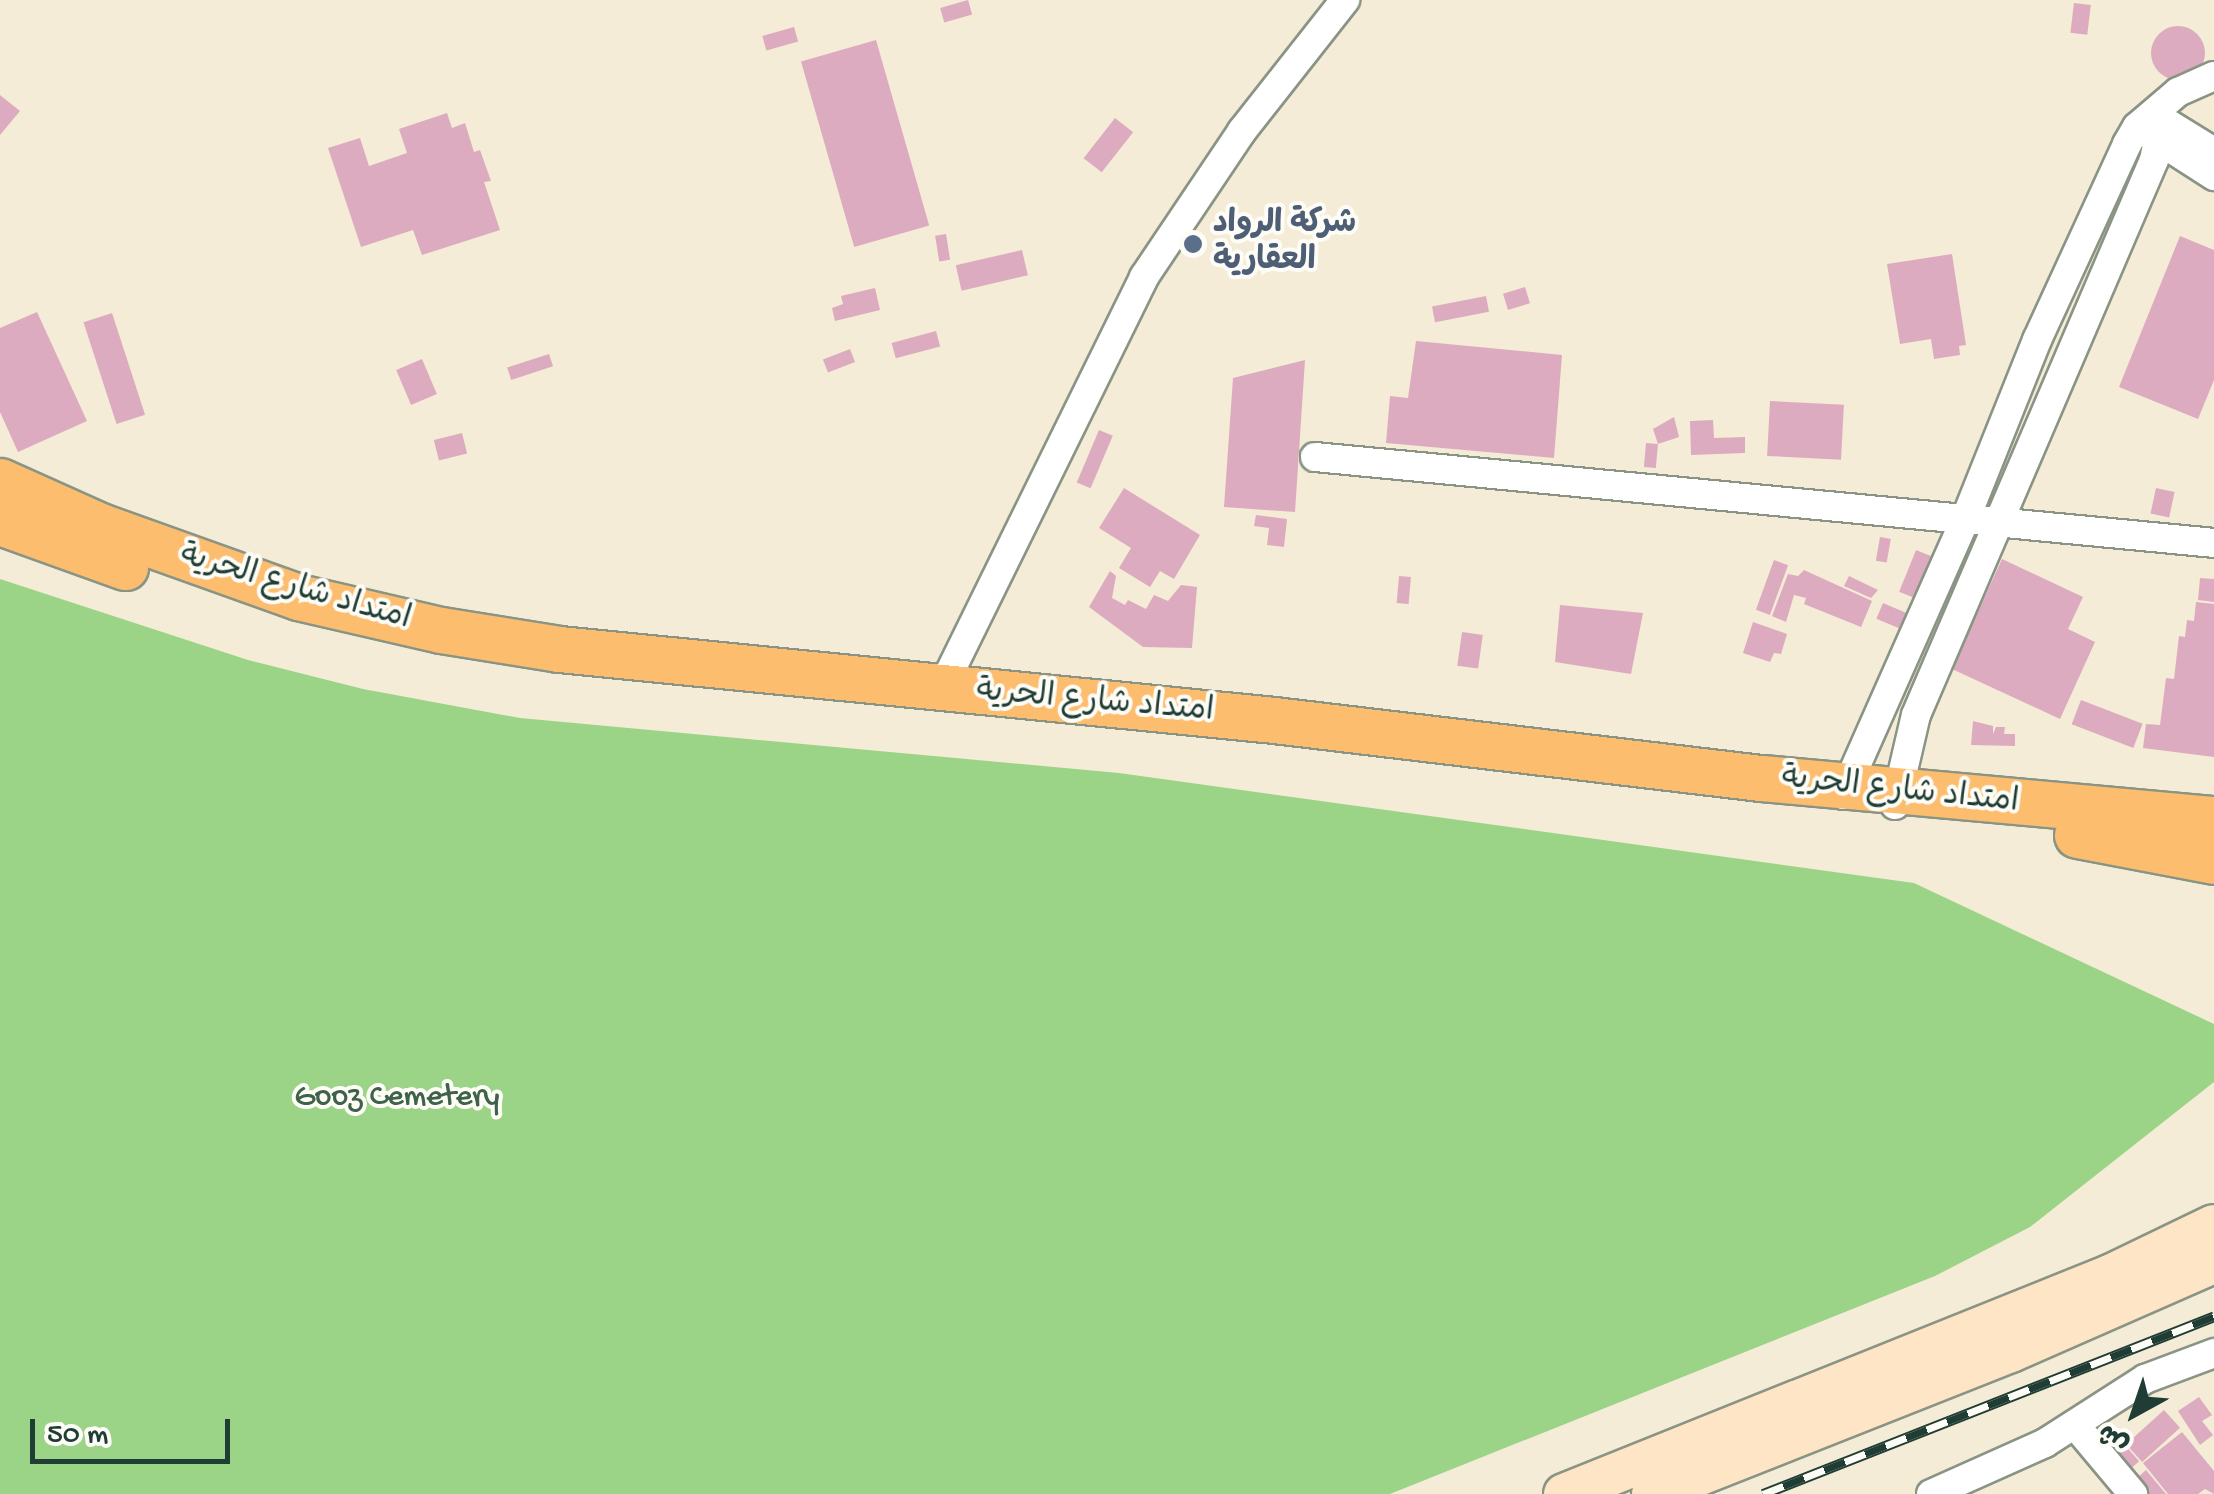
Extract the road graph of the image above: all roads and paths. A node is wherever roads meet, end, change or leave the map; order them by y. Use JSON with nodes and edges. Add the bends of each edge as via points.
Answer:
{"nodes":[{"id":1,"x":1345,"y":0,"type":"edge"},
{"id":2,"x":2214,"y":76,"type":"edge"},
{"id":3,"x":2150,"y":127,"type":"junction"},
{"id":4,"x":2214,"y":152,"type":"edge"},
{"id":5,"x":2214,"y":176,"type":"edge"},
{"id":6,"x":1315,"y":457,"type":"dead end"},
{"id":7,"x":0,"y":481,"type":"edge"},
{"id":8,"x":1965,"y":520,"type":"junction"},
{"id":9,"x":0,"y":522,"type":"edge"},
{"id":10,"x":2000,"y":522,"type":"junction"},
{"id":11,"x":2214,"y":544,"type":"edge"},
{"id":12,"x":942,"y":688,"type":"junction"},
{"id":13,"x":1843,"y":796,"type":"junction"},
{"id":14,"x":1895,"y":802,"type":"junction"},
{"id":15,"x":2209,"y":851,"type":"edge"},
{"id":16,"x":2214,"y":1225,"type":"edge"},
{"id":17,"x":2214,"y":1263,"type":"edge"},
{"id":18,"x":2214,"y":1353,"type":"edge"},
{"id":19,"x":2076,"y":1426,"type":"junction"},
{"id":20,"x":1564,"y":1494,"type":"edge"},
{"id":21,"x":1652,"y":1494,"type":"edge"},
{"id":22,"x":1931,"y":1494,"type":"edge"},
{"id":23,"x":2133,"y":1494,"type":"edge"}],
"edges":[{"from":1,"to":12,"type":"street","via":[[1242,131],[1144,277]]},
{"from":2,"to":3,"type":"street","via":[[2178,92]]},
{"from":3,"to":4,"type":"street"},
{"from":3,"to":5,"type":"street"},
{"from":3,"to":8,"type":"street","via":[[2037,340]]},
{"from":3,"to":10,"type":"street"},
{"from":6,"to":8,"type":"street"},
{"from":7,"to":12,"type":"main road","name":"امتداد شارع الحرية","via":[[224,573],[349,611],[559,650]]},
{"from":8,"to":10,"type":"street"},
{"from":8,"to":13,"type":"street"},
{"from":9,"to":13,"type":"main road","via":[[344,632],[560,670]]},
{"from":10,"to":11,"type":"street"},
{"from":10,"to":14,"type":"street","via":[[1916,715]]},
{"from":12,"to":13,"type":"main road","name":"امتداد شارع الحرية","via":[[1314,724]]},
{"from":13,"to":14,"type":"main road"},
{"from":14,"to":15,"type":"main road"},
{"from":16,"to":20,"type":"main road","via":[[2110,1274]]},
{"from":17,"to":21,"type":"main road","via":[[2011,1352]]},
{"from":18,"to":19,"type":"street","via":[[2144,1378]]},
{"from":19,"to":22,"type":"street"},
{"from":19,"to":23,"type":"street"}]}
